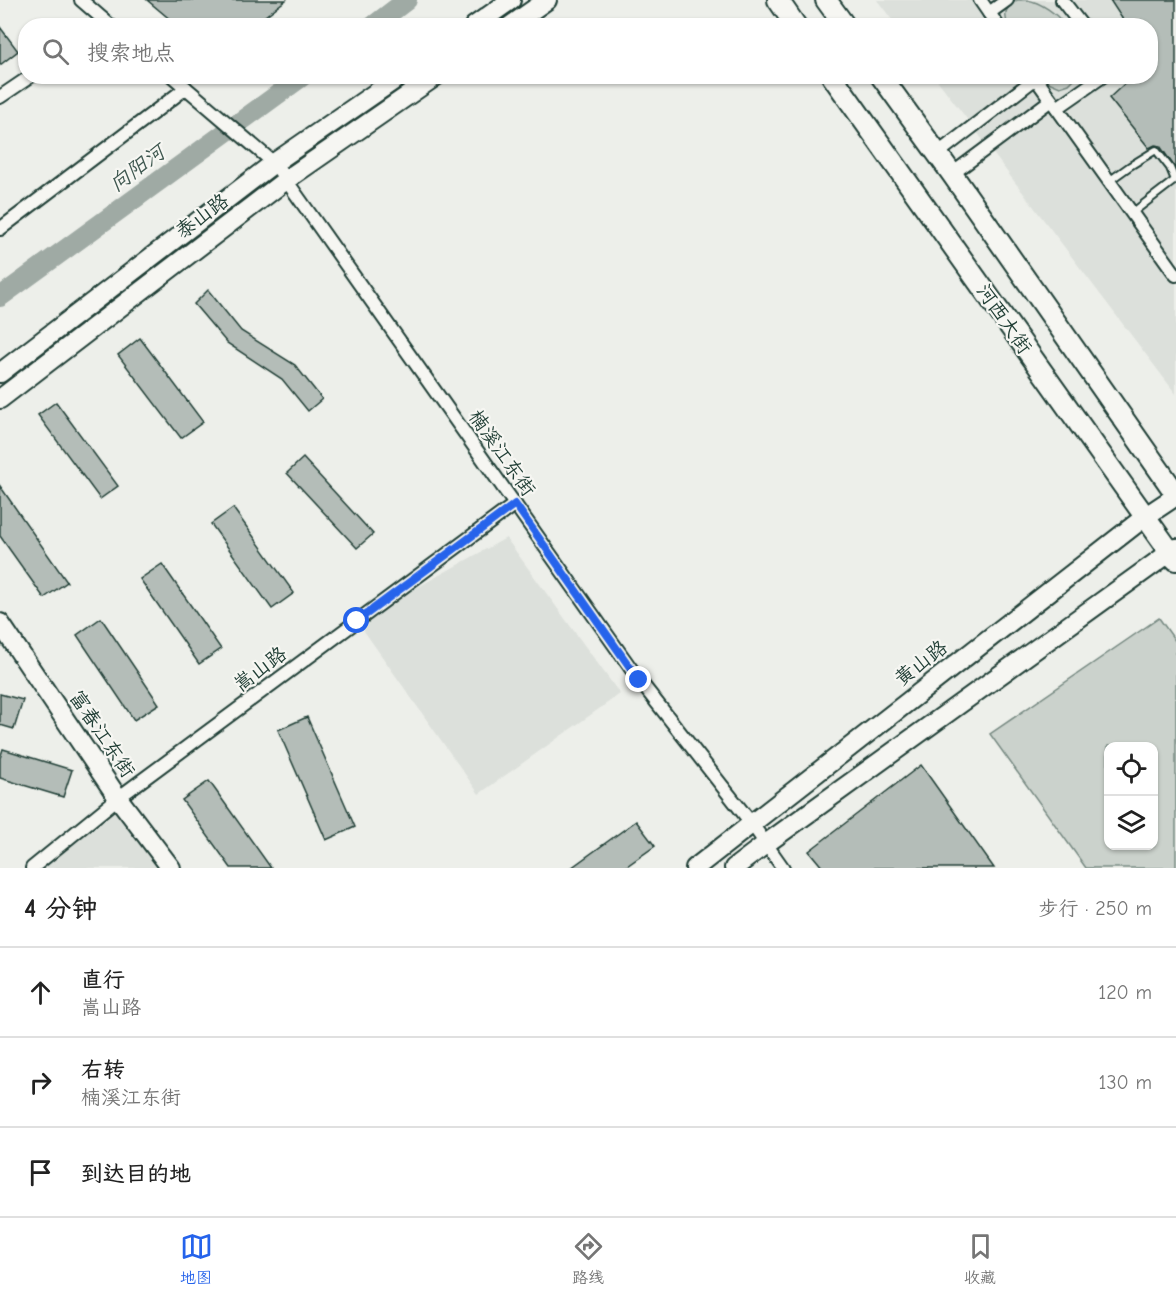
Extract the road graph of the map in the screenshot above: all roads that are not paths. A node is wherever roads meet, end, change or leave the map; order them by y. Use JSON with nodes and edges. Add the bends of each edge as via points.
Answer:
{"nodes":[{"id":1,"x":81,"y":0,"type":"edge"},
{"id":2,"x":511,"y":0,"type":"edge"},
{"id":3,"x":547,"y":0,"type":"edge"},
{"id":4,"x":778,"y":0,"type":"edge"},
{"id":5,"x":826,"y":0,"type":"edge"},
{"id":6,"x":980,"y":0,"type":"edge"},
{"id":7,"x":1007,"y":0,"type":"edge"},
{"id":8,"x":1062,"y":0,"type":"edge"},
{"id":9,"x":989,"y":13,"type":"junction"},
{"id":10,"x":101,"y":17,"type":"edge"},
{"id":11,"x":485,"y":18,"type":"edge"},
{"id":12,"x":521,"y":18,"type":"edge"},
{"id":13,"x":790,"y":18,"type":"edge"},
{"id":14,"x":839,"y":18,"type":"edge"},
{"id":15,"x":992,"y":18,"type":"edge"},
{"id":16,"x":1076,"y":18,"type":"edge"},
{"id":17,"x":19,"y":84,"type":"edge"},
{"id":18,"x":181,"y":84,"type":"edge"},
{"id":19,"x":388,"y":84,"type":"edge"},
{"id":20,"x":424,"y":84,"type":"edge"},
{"id":21,"x":838,"y":84,"type":"edge"},
{"id":22,"x":887,"y":84,"type":"edge"},
{"id":23,"x":1026,"y":84,"type":"edge"},
{"id":24,"x":1040,"y":84,"type":"edge"},
{"id":25,"x":1088,"y":84,"type":"edge"},
{"id":26,"x":186,"y":88,"type":"junction"},
{"id":27,"x":0,"y":97,"type":"edge"},
{"id":28,"x":1054,"y":104,"type":"junction"},
{"id":29,"x":937,"y":154,"type":"junction"},
{"id":30,"x":274,"y":163,"type":"junction"},
{"id":31,"x":952,"y":174,"type":"junction"},
{"id":32,"x":286,"y":180,"type":"junction"},
{"id":33,"x":1109,"y":181,"type":"junction"},
{"id":34,"x":1132,"y":213,"type":"junction"},
{"id":35,"x":0,"y":229,"type":"edge"},
{"id":36,"x":1172,"y":262,"type":"edge"},
{"id":37,"x":1176,"y":275,"type":"edge"},
{"id":38,"x":0,"y":373,"type":"edge"},
{"id":39,"x":0,"y":399,"type":"edge"},
{"id":40,"x":1176,"y":495,"type":"edge"},
{"id":41,"x":515,"y":504,"type":"junction"},
{"id":42,"x":1146,"y":516,"type":"junction"},
{"id":43,"x":1174,"y":553,"type":"edge"},
{"id":44,"x":0,"y":623,"type":"edge"},
{"id":45,"x":118,"y":798,"type":"junction"},
{"id":46,"x":753,"y":824,"type":"junction"},
{"id":47,"x":767,"y":843,"type":"junction"},
{"id":48,"x":32,"y":868,"type":"edge"},
{"id":49,"x":171,"y":868,"type":"edge"},
{"id":50,"x":695,"y":868,"type":"edge"},
{"id":51,"x":734,"y":868,"type":"edge"},
{"id":52,"x":783,"y":868,"type":"edge"}],
"edges":[{"from":1,"to":10,"type":"street"},
{"from":2,"to":11,"type":"street"},
{"from":3,"to":12,"type":"street"},
{"from":4,"to":13,"type":"main road"},
{"from":5,"to":14,"type":"main road"},
{"from":6,"to":9,"type":"street"},
{"from":7,"to":9,"type":"street"},
{"from":8,"to":16,"type":"street"},
{"from":9,"to":15,"type":"street"},
{"from":17,"to":27,"type":"street"},
{"from":18,"to":26,"type":"street","name":"楠溪江东街"},
{"from":19,"to":30,"type":"street","name":"泰山路"},
{"from":20,"to":32,"type":"street","name":"泰山路"},
{"from":21,"to":42,"type":"main road","name":"河西大街"},
{"from":22,"to":29,"type":"main road","name":"河西大街"},
{"from":23,"to":29,"type":"street"},
{"from":24,"to":28,"type":"street"},
{"from":25,"to":28,"type":"street"},
{"from":26,"to":30,"type":"street","name":"楠溪江东街"},
{"from":26,"to":35,"type":"street"},
{"from":28,"to":31,"type":"street"},
{"from":28,"to":33,"type":"street"},
{"from":29,"to":31,"type":"main road","name":"河西大街"},
{"from":30,"to":32,"type":"street","name":"楠溪江东街"},
{"from":30,"to":38,"type":"street","name":"泰山路"},
{"from":31,"to":40,"type":"main road","name":"河西大街"},
{"from":32,"to":39,"type":"street","name":"泰山路"},
{"from":32,"to":41,"type":"street","name":"楠溪江东街"},
{"from":33,"to":34,"type":"street"},
{"from":33,"to":34,"type":"lane","via":[[1156,150],[1170,168],[1175,180]]},
{"from":34,"to":36,"type":"street"},
{"from":36,"to":37,"type":"street"},
{"from":40,"to":42,"type":"street","name":"黄山路"},
{"from":41,"to":45,"type":"street","name":"嵩山路"},
{"from":41,"to":46,"type":"street","name":"楠溪江东街","via":[[639,680]]},
{"from":42,"to":43,"type":"main road","name":"河西大街"},
{"from":42,"to":46,"type":"street","name":"黄山路"},
{"from":43,"to":47,"type":"street"},
{"from":44,"to":45,"type":"street","name":"富春江东街"},
{"from":45,"to":48,"type":"street","name":"嵩山路"},
{"from":45,"to":49,"type":"street","name":"富春江东街"},
{"from":46,"to":47,"type":"street","name":"楠溪江东街"},
{"from":46,"to":50,"type":"street","name":"黄山路"},
{"from":47,"to":51,"type":"street"},
{"from":47,"to":52,"type":"street","name":"楠溪江东街"}]}
